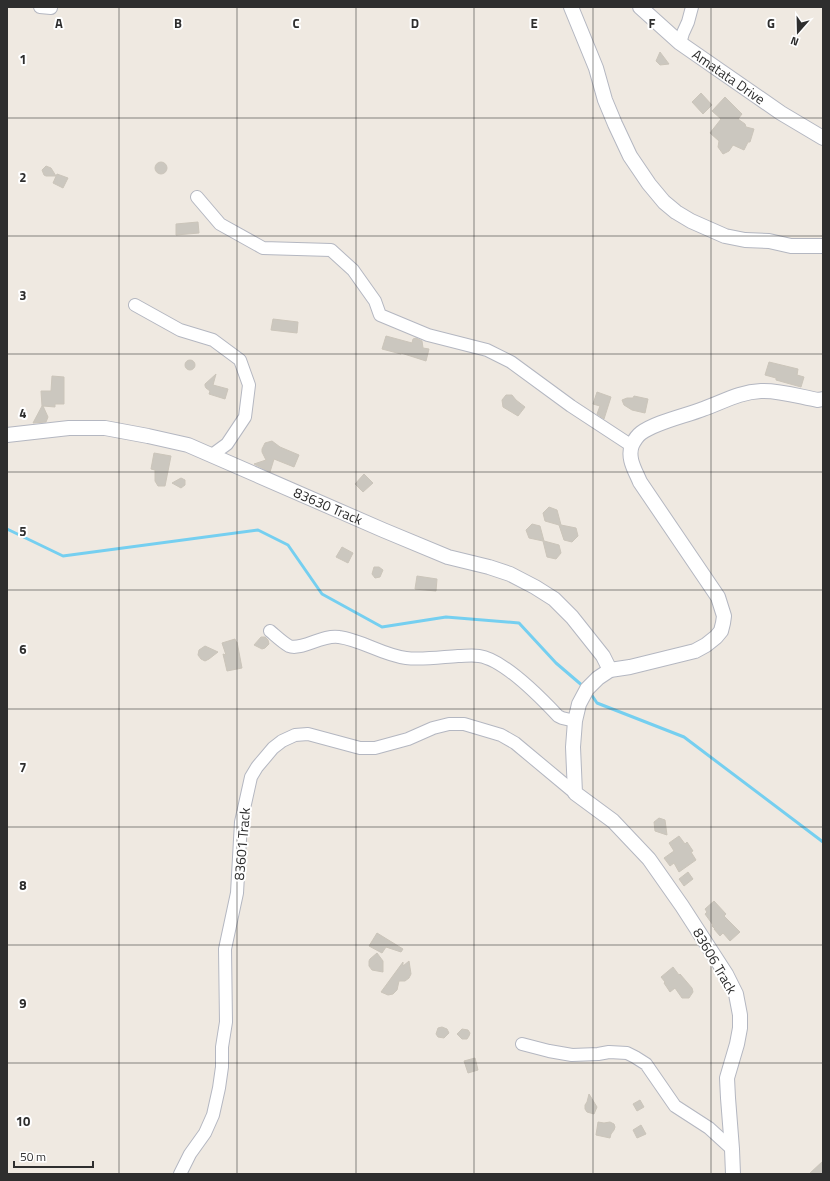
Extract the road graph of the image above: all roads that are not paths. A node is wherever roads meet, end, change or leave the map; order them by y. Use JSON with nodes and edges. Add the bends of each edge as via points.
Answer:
{"nodes":[{"id":1,"x":571,"y":7,"type":"edge"},
{"id":2,"x":640,"y":7,"type":"edge"},
{"id":3,"x":692,"y":7,"type":"edge"},
{"id":4,"x":680,"y":43,"type":"junction"},
{"id":5,"x":823,"y":138,"type":"edge"},
{"id":6,"x":197,"y":197,"type":"dead end"},
{"id":7,"x":823,"y":246,"type":"edge"},
{"id":8,"x":135,"y":305,"type":"dead end"},
{"id":9,"x":823,"y":399,"type":"edge"},
{"id":10,"x":7,"y":435,"type":"edge"},
{"id":11,"x":632,"y":446,"type":"junction"},
{"id":12,"x":212,"y":455,"type":"junction"},
{"id":13,"x":270,"y":631,"type":"dead end"},
{"id":14,"x":610,"y":670,"type":"junction"},
{"id":15,"x":575,"y":721,"type":"junction"},
{"id":16,"x":575,"y":792,"type":"junction"},
{"id":17,"x":522,"y":1044,"type":"dead end"},
{"id":18,"x":732,"y":1149,"type":"junction"},
{"id":19,"x":180,"y":1174,"type":"edge"},
{"id":20,"x":733,"y":1174,"type":"edge"}],
"edges":[{"from":1,"to":7,"type":"street","via":[[596,68],[605,100],[630,156],[664,202],[691,221],[725,236],[791,246]]},
{"from":2,"to":4,"type":"street","name":"Amatata Drive"},
{"from":3,"to":4,"type":"street"},
{"from":4,"to":5,"type":"street","name":"Amatata Drive","via":[[781,113]]},
{"from":6,"to":11,"type":"street","via":[[220,224],[263,248],[331,250],[353,270],[375,301],[380,315],[428,335],[487,350],[511,362]]},
{"from":8,"to":12,"type":"street","via":[[180,330],[213,340],[240,360],[249,385],[245,417],[227,444]]},
{"from":9,"to":11,"type":"street","via":[[762,390],[747,392],[654,426],[641,433]]},
{"from":10,"to":12,"type":"street","name":"83630 Track","via":[[69,428],[105,428],[188,445]]},
{"from":11,"to":14,"type":"street","via":[[631,461],[640,482],[711,586],[724,616],[721,631],[695,651]]},
{"from":12,"to":14,"type":"street","name":"83630 Track","via":[[448,557],[510,574],[536,587],[554,599],[572,617],[604,656]]},
{"from":13,"to":15,"type":"street","via":[[290,647],[338,636],[389,655],[407,658],[480,656],[495,661],[509,671],[558,716]]},
{"from":14,"to":15,"type":"street","via":[[587,689],[579,704]]},
{"from":15,"to":16,"type":"street"},
{"from":16,"to":18,"type":"street","name":"83606 Track","via":[[613,821],[649,859],[726,974],[736,994],[740,1028],[727,1078]]},
{"from":16,"to":19,"type":"street","name":"83601 Track","via":[[515,743],[501,735],[464,724],[433,728],[408,739],[375,748],[360,748],[308,734],[295,735],[273,748],[251,777],[241,822],[238,893],[225,949],[226,1022],[222,1067],[213,1116]]},
{"from":17,"to":18,"type":"street","via":[[572,1055],[609,1052],[627,1053],[635,1057],[646,1064],[675,1106],[710,1128]]},
{"from":18,"to":20,"type":"street","name":"83606 Track"}]}
